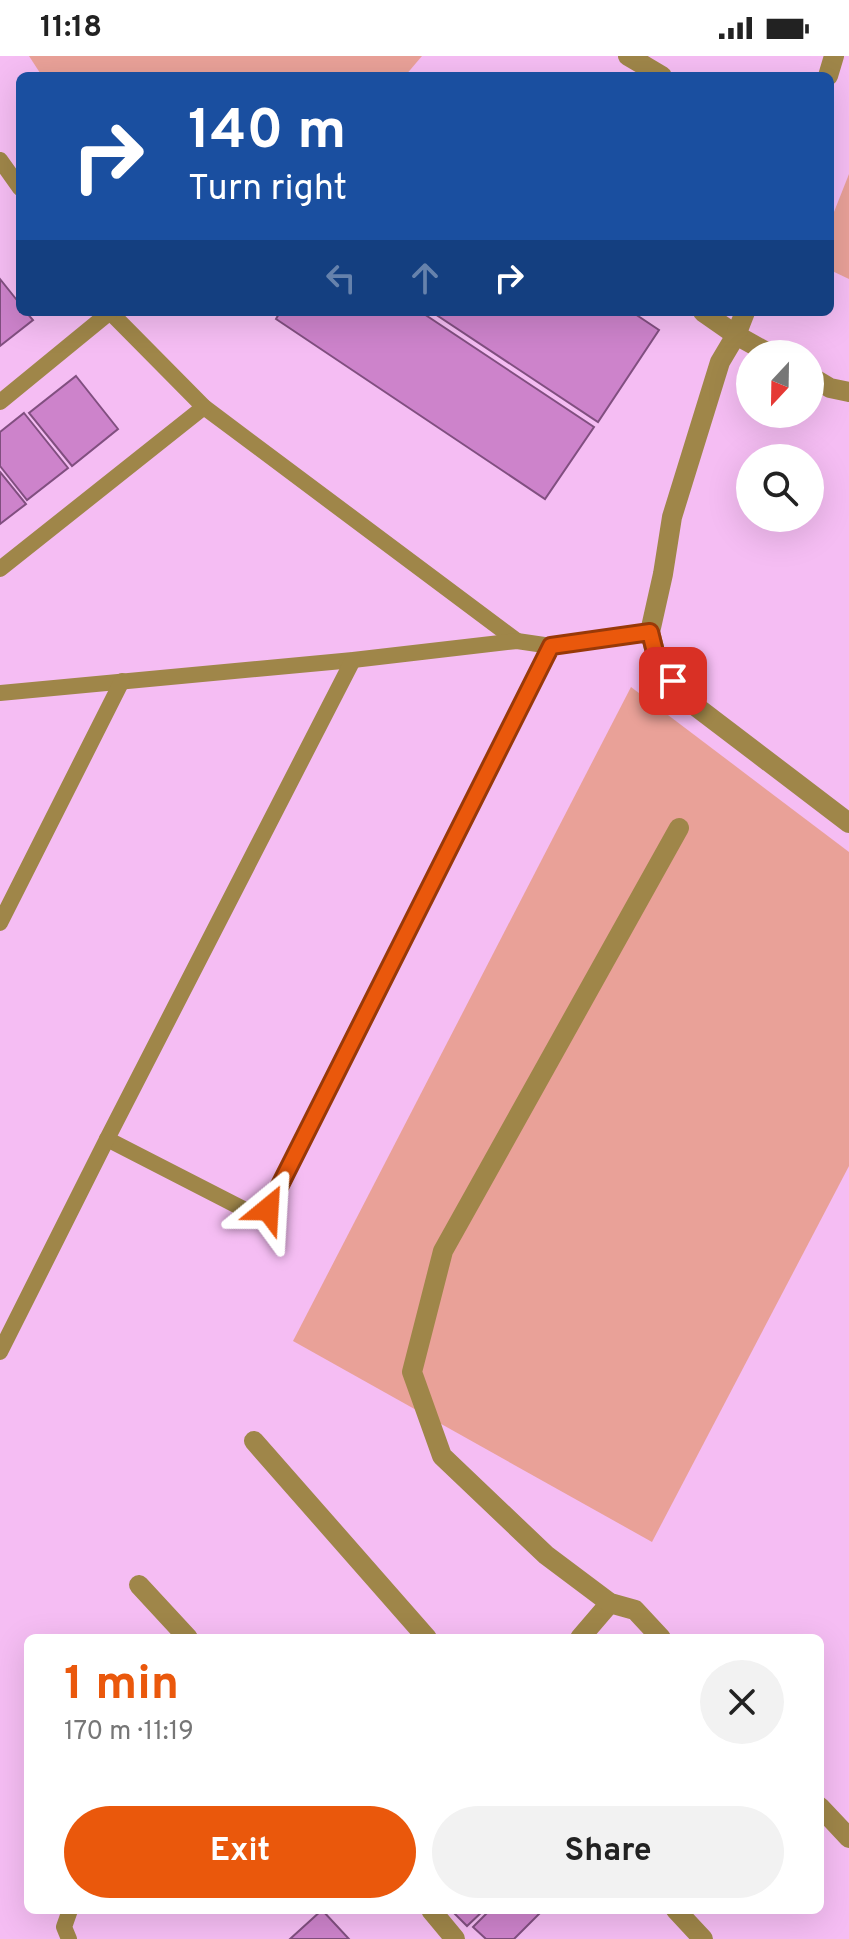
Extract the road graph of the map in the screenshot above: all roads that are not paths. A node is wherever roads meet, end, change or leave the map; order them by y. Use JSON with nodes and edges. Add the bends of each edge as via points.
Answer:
{"nodes":[{"id":1,"x":628,"y":56,"type":"edge"},
{"id":2,"x":655,"y":72,"type":"edge"},
{"id":3,"x":0,"y":160,"type":"edge"},
{"id":4,"x":16,"y":182,"type":"edge"},
{"id":5,"x":105,"y":316,"type":"edge"},
{"id":6,"x":114,"y":316,"type":"edge"},
{"id":7,"x":709,"y":316,"type":"edge"},
{"id":8,"x":743,"y":316,"type":"edge"},
{"id":9,"x":736,"y":335,"type":"junction"},
{"id":10,"x":745,"y":340,"type":"edge"},
{"id":11,"x":824,"y":384,"type":"edge"},
{"id":12,"x":849,"y":392,"type":"edge"},
{"id":13,"x":0,"y":402,"type":"edge"},
{"id":14,"x":204,"y":407,"type":"junction"},
{"id":15,"x":0,"y":569,"type":"edge"},
{"id":16,"x":650,"y":632,"type":"junction"},
{"id":17,"x":517,"y":641,"type":"junction"},
{"id":18,"x":551,"y":646,"type":"junction"},
{"id":19,"x":353,"y":660,"type":"junction"},
{"id":20,"x":122,"y":681,"type":"junction"},
{"id":21,"x":0,"y":693,"type":"edge"},
{"id":22,"x":849,"y":823,"type":"edge"},
{"id":23,"x":679,"y":828,"type":"dead end"},
{"id":24,"x":0,"y":923,"type":"edge"},
{"id":25,"x":107,"y":1139,"type":"junction"},
{"id":26,"x":0,"y":1352,"type":"edge"},
{"id":27,"x":254,"y":1441,"type":"dead end"},
{"id":28,"x":139,"y":1585,"type":"dead end"},
{"id":29,"x":610,"y":1603,"type":"junction"},
{"id":30,"x":184,"y":1634,"type":"edge"},
{"id":31,"x":423,"y":1634,"type":"edge"},
{"id":32,"x":583,"y":1634,"type":"edge"},
{"id":33,"x":657,"y":1634,"type":"edge"},
{"id":34,"x":824,"y":1811,"type":"edge"},
{"id":35,"x":849,"y":1838,"type":"edge"},
{"id":36,"x":69,"y":1914,"type":"edge"},
{"id":37,"x":434,"y":1914,"type":"edge"},
{"id":38,"x":680,"y":1914,"type":"edge"},
{"id":39,"x":69,"y":1939,"type":"edge"},
{"id":40,"x":455,"y":1939,"type":"edge"},
{"id":41,"x":703,"y":1939,"type":"edge"}],
"edges":[{"from":1,"to":2,"type":"street"},
{"from":3,"to":4,"type":"lane"},
{"from":5,"to":13,"type":"lane"},
{"from":6,"to":14,"type":"lane"},
{"from":7,"to":9,"type":"street"},
{"from":8,"to":9,"type":"street"},
{"from":9,"to":10,"type":"street"},
{"from":9,"to":16,"type":"street","via":[[720,362],[672,517]]},
{"from":11,"to":12,"type":"street"},
{"from":14,"to":15,"type":"lane"},
{"from":14,"to":17,"type":"lane"},
{"from":16,"to":18,"type":"lane"},
{"from":16,"to":22,"type":"street","via":[[657,660],[690,702]]},
{"from":17,"to":18,"type":"lane"},
{"from":17,"to":19,"type":"lane"},
{"from":18,"to":25,"type":"lane","via":[[268,1209],[253,1214]]},
{"from":19,"to":20,"type":"lane"},
{"from":19,"to":25,"type":"lane"},
{"from":20,"to":21,"type":"lane"},
{"from":20,"to":24,"type":"lane"},
{"from":23,"to":29,"type":"street","via":[[443,1251],[412,1372],[442,1456],[546,1555]]},
{"from":25,"to":26,"type":"lane"},
{"from":27,"to":31,"type":"street"},
{"from":28,"to":30,"type":"street"},
{"from":29,"to":32,"type":"street"},
{"from":29,"to":33,"type":"street","via":[[635,1610]]},
{"from":34,"to":35,"type":"street"},
{"from":36,"to":39,"type":"lane","via":[[64,1927]]},
{"from":37,"to":40,"type":"street"},
{"from":38,"to":41,"type":"street"}]}
